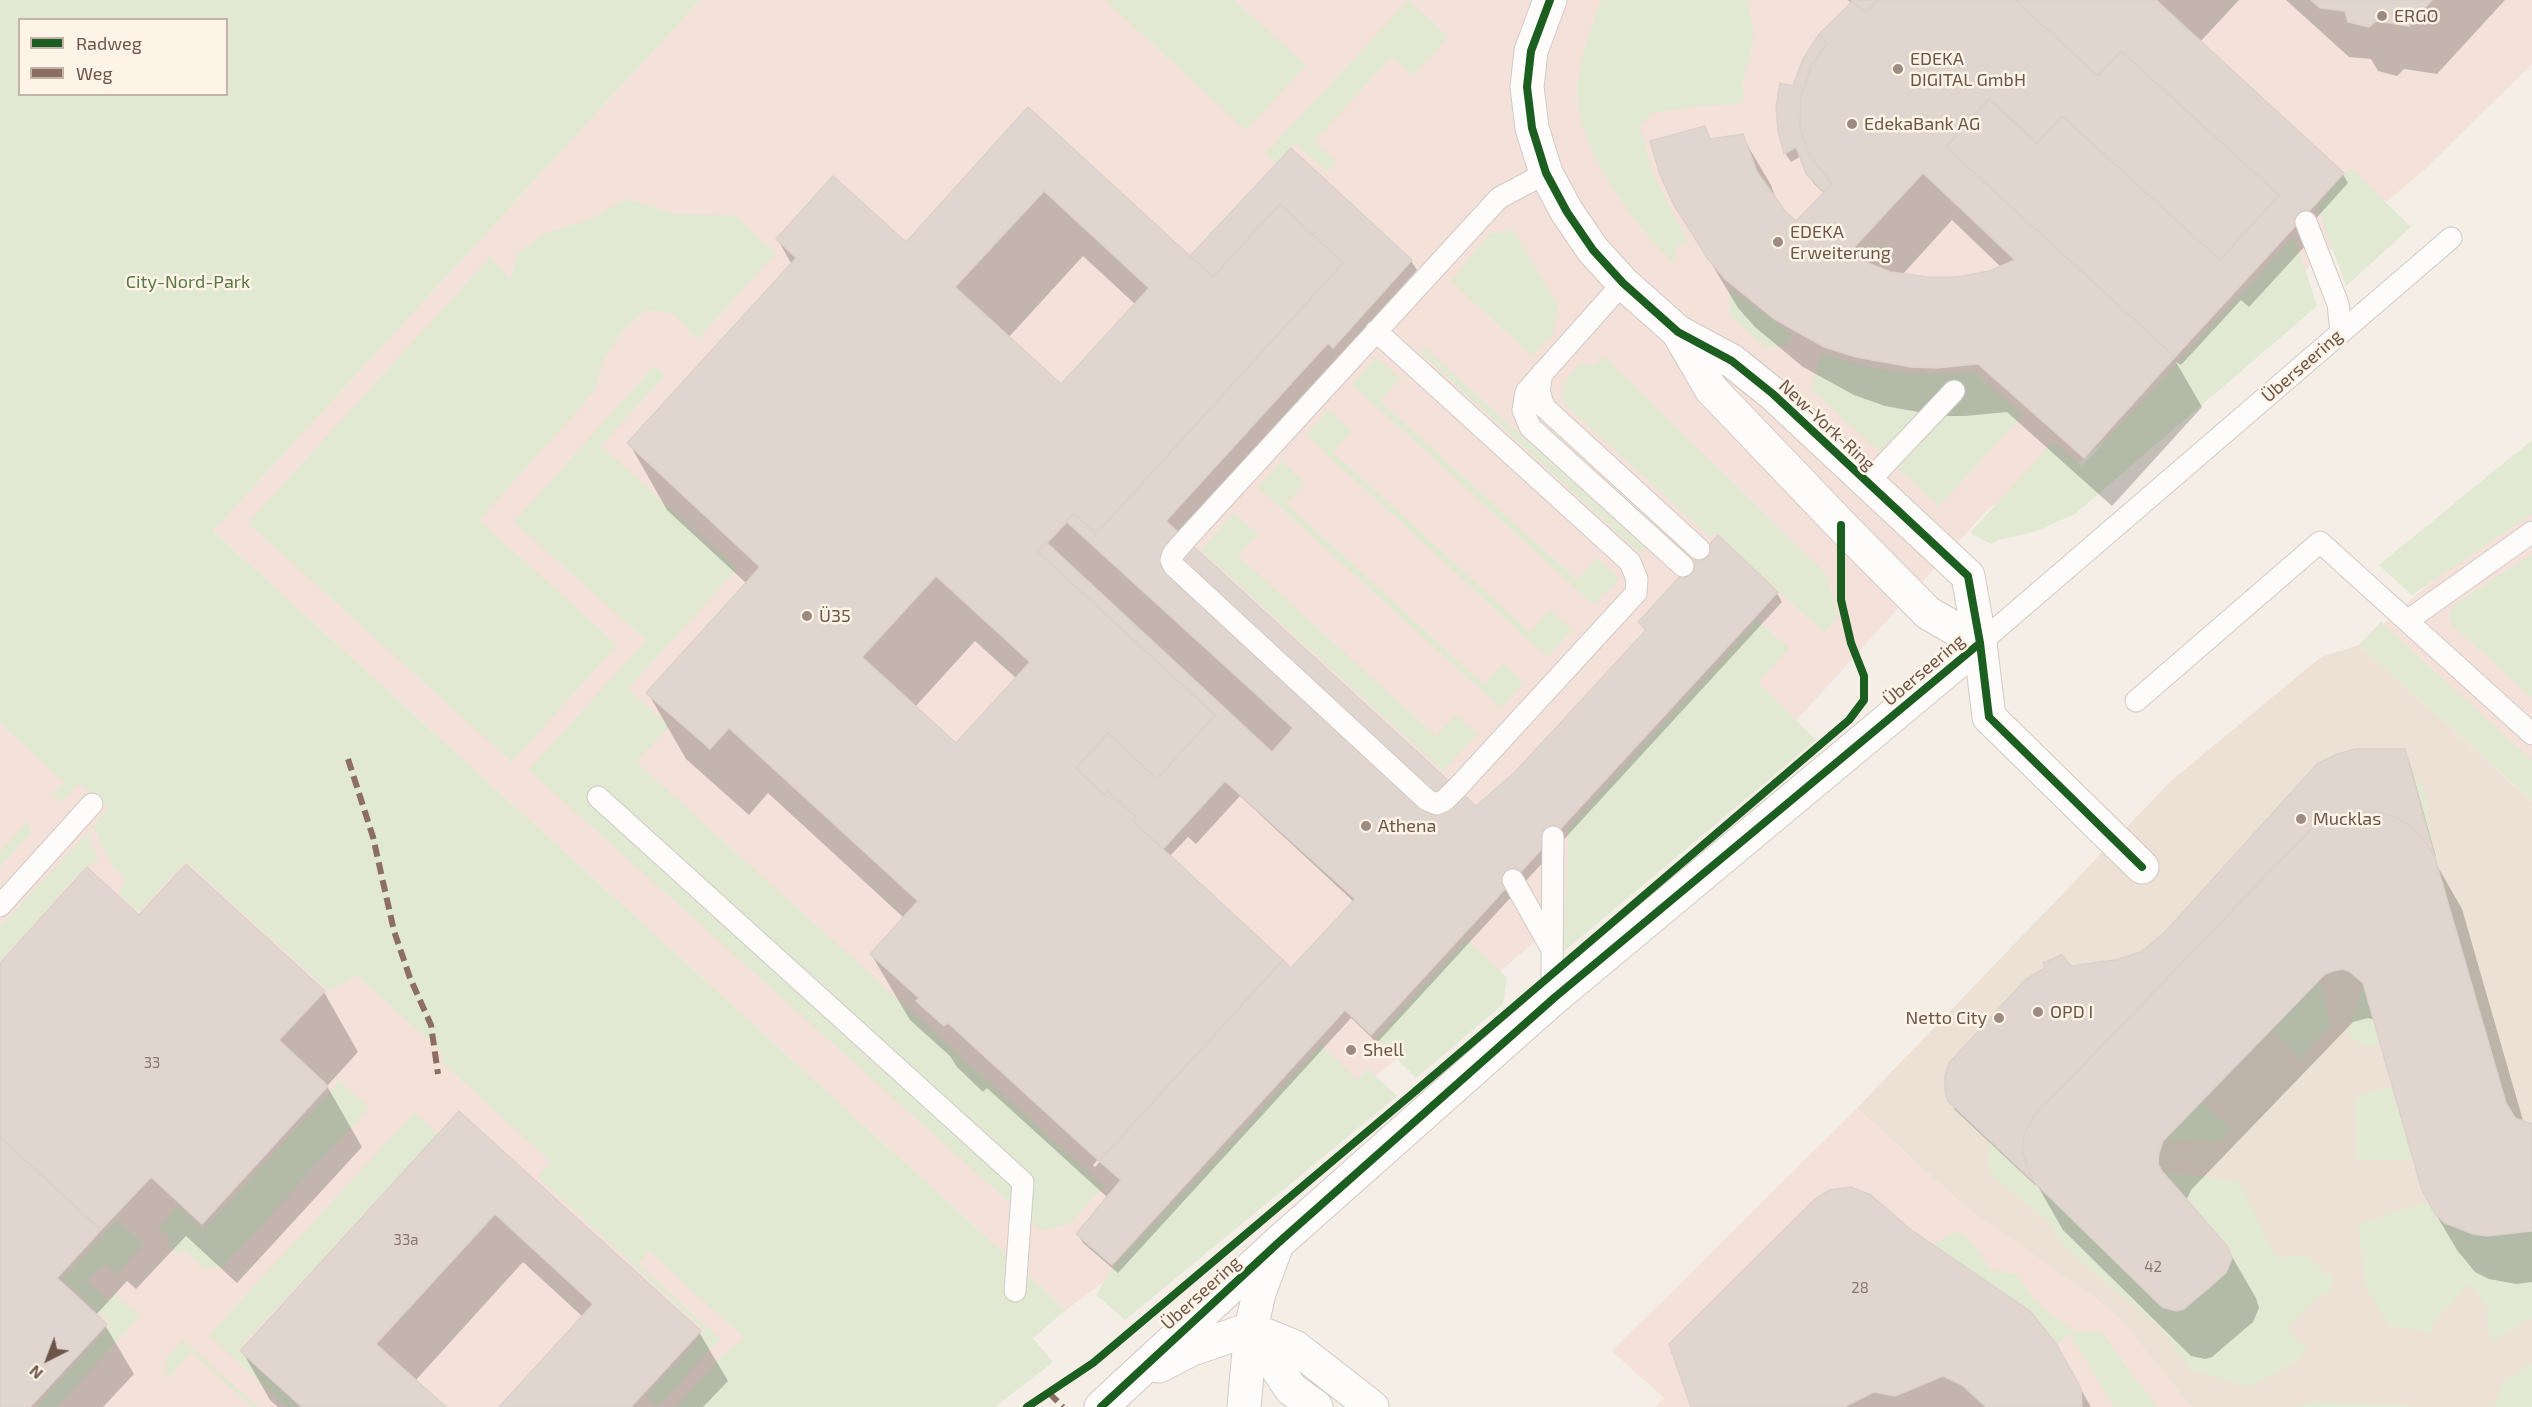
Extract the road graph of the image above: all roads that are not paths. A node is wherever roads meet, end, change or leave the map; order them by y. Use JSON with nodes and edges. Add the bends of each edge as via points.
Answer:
{"nodes":[{"id":1,"x":1550,"y":0,"type":"edge"},
{"id":2,"x":1546,"y":173,"type":"junction"},
{"id":3,"x":2306,"y":222,"type":"dead end"},
{"id":4,"x":2451,"y":238,"type":"dead end"},
{"id":5,"x":1623,"y":283,"type":"junction"},
{"id":6,"x":1376,"y":331,"type":"junction"},
{"id":7,"x":1678,"y":332,"type":"junction"},
{"id":8,"x":2341,"y":332,"type":"junction"},
{"id":9,"x":1542,"y":373,"type":"junction"},
{"id":10,"x":1954,"y":392,"type":"dead end"},
{"id":11,"x":1867,"y":483,"type":"junction"},
{"id":12,"x":2532,"y":532,"type":"edge"},
{"id":13,"x":1699,"y":549,"type":"dead end"},
{"id":14,"x":1683,"y":567,"type":"dead end"},
{"id":15,"x":2407,"y":621,"type":"junction"},
{"id":16,"x":1980,"y":643,"type":"junction"},
{"id":17,"x":2136,"y":701,"type":"dead end"},
{"id":18,"x":2532,"y":734,"type":"edge"},
{"id":19,"x":598,"y":797,"type":"dead end"},
{"id":20,"x":92,"y":804,"type":"dead end"},
{"id":21,"x":1553,"y":837,"type":"dead end"},
{"id":22,"x":2142,"y":867,"type":"dead end"},
{"id":23,"x":1514,"y":880,"type":"dead end"},
{"id":24,"x":0,"y":906,"type":"edge"},
{"id":25,"x":1552,"y":951,"type":"junction"},
{"id":26,"x":1554,"y":998,"type":"junction"},
{"id":27,"x":1278,"y":1243,"type":"junction"},
{"id":28,"x":1015,"y":1291,"type":"dead end"},
{"id":29,"x":1251,"y":1329,"type":"junction"},
{"id":30,"x":1111,"y":1397,"type":"edge"},
{"id":31,"x":1244,"y":1407,"type":"edge"},
{"id":32,"x":1316,"y":1407,"type":"edge"},
{"id":33,"x":1372,"y":1407,"type":"edge"}],
"edges":[{"from":1,"to":2,"type":"street","name":"New-York-Ring","via":[[1531,51],[1527,87],[1532,128]]},
{"from":2,"to":5,"type":"street","name":"New-York-Ring","via":[[1593,250]]},
{"from":2,"to":6,"type":"lane","via":[[1498,198]]},
{"from":3,"to":8,"type":"lane","via":[[2338,304]]},
{"from":4,"to":8,"type":"lane","name":"Überseering"},
{"from":5,"to":7,"type":"street","name":"New-York-Ring"},
{"from":5,"to":9,"type":"lane"},
{"from":6,"to":6,"type":"lane","via":[[1171,560],[1427,800],[1437,804],[1457,788],[1636,593],[1637,579],[1630,562]]},
{"from":7,"to":11,"type":"street","name":"New-York-Ring","via":[[1732,361],[1773,394]]},
{"from":7,"to":16,"type":"street","name":"New-York-Ring","via":[[1711,389],[1849,533],[1928,613]]},
{"from":8,"to":16,"type":"lane","name":"Überseering"},
{"from":9,"to":13,"type":"lane","via":[[1539,391],[1544,407]]},
{"from":9,"to":14,"type":"lane","via":[[1526,392],[1523,410],[1530,427]]},
{"from":10,"to":11,"type":"lane"},
{"from":11,"to":16,"type":"street","name":"New-York-Ring","via":[[1968,576]]},
{"from":12,"to":15,"type":"lane"},
{"from":15,"to":17,"type":"lane","via":[[2320,542]]},
{"from":15,"to":18,"type":"lane"},
{"from":16,"to":22,"type":"street","name":"New-York-Ring","via":[[1989,717]]},
{"from":16,"to":26,"type":"street","name":"Überseering"},
{"from":19,"to":28,"type":"lane","via":[[1023,1182]]},
{"from":20,"to":24,"type":"lane"},
{"from":21,"to":25,"type":"lane"},
{"from":23,"to":25,"type":"lane"},
{"from":25,"to":26,"type":"lane"},
{"from":26,"to":27,"type":"street","name":"Überseering"},
{"from":27,"to":29,"type":"street","name":"Überseering","via":[[1259,1293]]},
{"from":27,"to":30,"type":"street","name":"Überseering"},
{"from":29,"to":30,"type":"street","name":"Überseering","via":[[1192,1349]]},
{"from":29,"to":31,"type":"street","name":"Überseering"},
{"from":29,"to":32,"type":"street","via":[[1291,1389]]},
{"from":29,"to":33,"type":"street","via":[[1295,1347]]}]}
